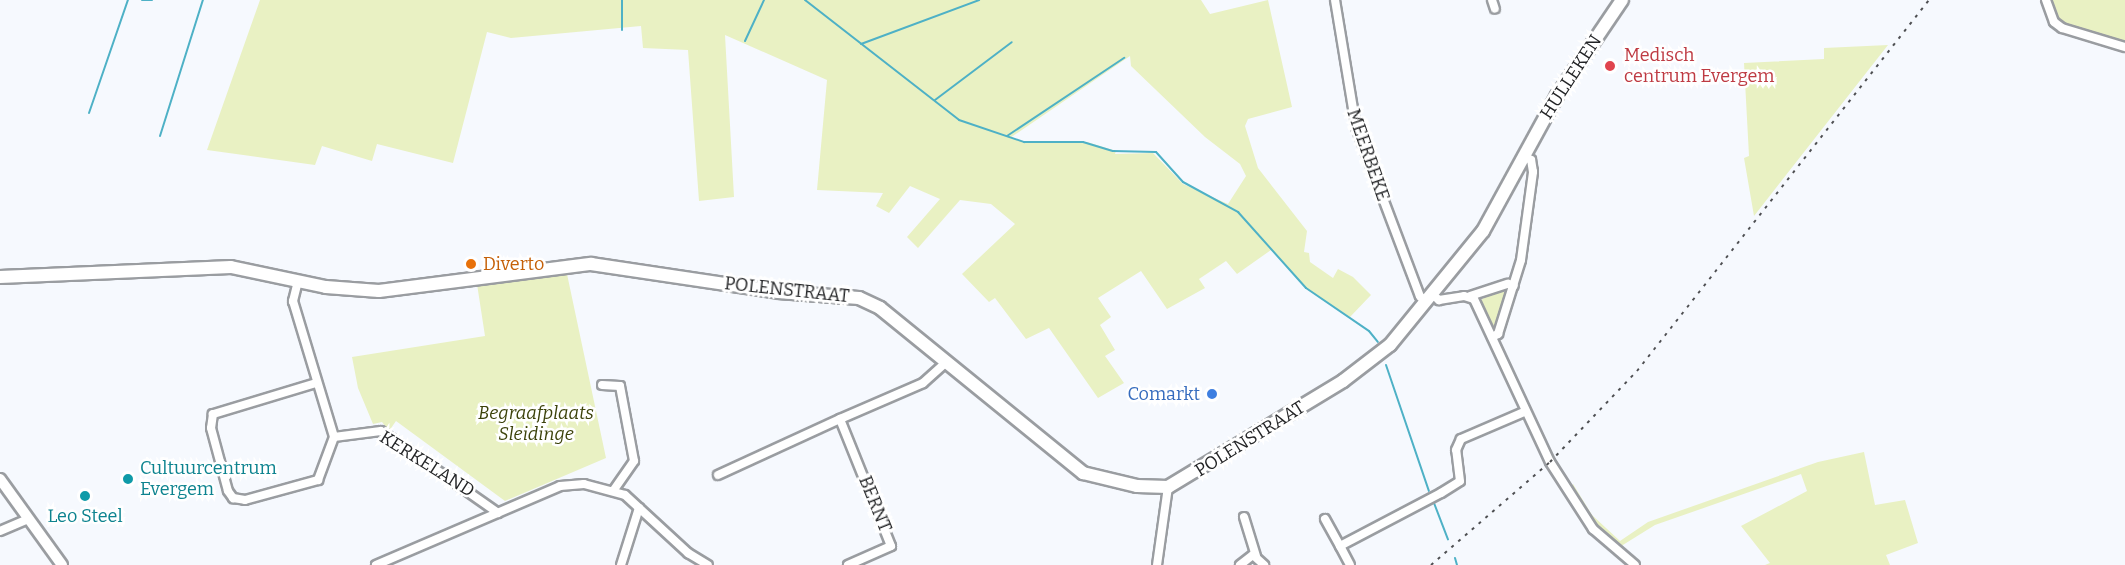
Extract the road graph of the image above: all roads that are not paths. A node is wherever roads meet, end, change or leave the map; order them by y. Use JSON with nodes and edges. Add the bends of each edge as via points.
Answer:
{"nodes":[{"id":1,"x":1335,"y":0,"type":"edge"},
{"id":2,"x":1492,"y":0,"type":"edge"},
{"id":3,"x":1622,"y":0,"type":"edge"},
{"id":4,"x":2046,"y":0,"type":"edge"},
{"id":5,"x":1495,"y":9,"type":"dead end"},
{"id":6,"x":2125,"y":47,"type":"edge"},
{"id":7,"x":1524,"y":156,"type":"junction"},
{"id":8,"x":0,"y":277,"type":"edge"},
{"id":9,"x":298,"y":280,"type":"junction"},
{"id":10,"x":1514,"y":286,"type":"junction"},
{"id":11,"x":1470,"y":296,"type":"junction"},
{"id":12,"x":1429,"y":299,"type":"junction"},
{"id":13,"x":1492,"y":337,"type":"junction"},
{"id":14,"x":1380,"y":353,"type":"joint"},
{"id":15,"x":945,"y":363,"type":"junction"},
{"id":16,"x":315,"y":382,"type":"junction"},
{"id":17,"x":602,"y":385,"type":"dead end"},
{"id":18,"x":1524,"y":412,"type":"junction"},
{"id":19,"x":840,"y":419,"type":"junction"},
{"id":20,"x":334,"y":437,"type":"junction"},
{"id":21,"x":718,"y":475,"type":"dead end"},
{"id":22,"x":0,"y":479,"type":"edge"},
{"id":23,"x":1168,"y":487,"type":"junction"},
{"id":24,"x":614,"y":490,"type":"junction"},
{"id":25,"x":639,"y":508,"type":"junction"},
{"id":26,"x":498,"y":513,"type":"junction"},
{"id":27,"x":1244,"y":517,"type":"dead end"},
{"id":28,"x":28,"y":519,"type":"junction"},
{"id":29,"x":1325,"y":519,"type":"dead end"},
{"id":30,"x":0,"y":531,"type":"edge"},
{"id":31,"x":1340,"y":546,"type":"junction"},
{"id":32,"x":1256,"y":556,"type":"junction"},
{"id":33,"x":62,"y":565,"type":"edge"},
{"id":34,"x":376,"y":565,"type":"edge"},
{"id":35,"x":621,"y":565,"type":"edge"},
{"id":36,"x":708,"y":565,"type":"edge"},
{"id":37,"x":848,"y":565,"type":"edge"},
{"id":38,"x":1157,"y":565,"type":"edge"},
{"id":39,"x":1240,"y":565,"type":"edge"},
{"id":40,"x":1264,"y":565,"type":"edge"},
{"id":41,"x":1350,"y":565,"type":"edge"},
{"id":42,"x":1635,"y":565,"type":"edge"}],
"edges":[{"from":1,"to":12,"type":"street","name":"MEERBEKE","via":[[1359,140],[1420,296]]},
{"from":2,"to":5,"type":"street"},
{"from":3,"to":7,"type":"main road","name":"HULLEKEN","via":[[1568,79]]},
{"from":4,"to":6,"type":"street","via":[[2054,22],[2062,28]]},
{"from":7,"to":10,"type":"street","via":[[1531,160],[1533,172]]},
{"from":7,"to":12,"type":"main road","name":"HULLEKEN","via":[[1483,231]]},
{"from":8,"to":9,"type":"main road","name":"POLENSTRAAT","via":[[231,267]]},
{"from":9,"to":15,"type":"main road","name":"POLENSTRAAT","via":[[338,289],[387,290],[591,264],[616,266],[778,292],[859,298],[880,308]]},
{"from":9,"to":16,"type":"street","via":[[293,301]]},
{"from":10,"to":11,"type":"street","via":[[1508,284]]},
{"from":10,"to":13,"type":"street","via":[[1498,333]]},
{"from":11,"to":12,"type":"street"},
{"from":11,"to":13,"type":"street"},
{"from":12,"to":14,"type":"main road","name":"HULLEKEN"},
{"from":13,"to":18,"type":"street"},
{"from":14,"to":23,"type":"main road","name":"POLENSTRAAT","via":[[1232,451]]},
{"from":15,"to":19,"type":"street","via":[[923,383]]},
{"from":15,"to":23,"type":"main road","name":"POLENSTRAAT","via":[[1083,473],[1137,486]]},
{"from":16,"to":20,"type":"street"},
{"from":16,"to":20,"type":"street","via":[[213,414],[211,428],[228,491],[233,498],[245,500],[318,480]]},
{"from":17,"to":24,"type":"street","via":[[620,386],[634,460]]},
{"from":18,"to":31,"type":"street","via":[[1461,439],[1456,450],[1461,478],[1456,485]]},
{"from":18,"to":42,"type":"street","via":[[1550,462],[1593,529]]},
{"from":19,"to":21,"type":"street"},
{"from":19,"to":37,"type":"street","name":"BERNT","via":[[891,546]]},
{"from":20,"to":26,"type":"street","name":"KERKELAND","via":[[381,431]]},
{"from":22,"to":28,"type":"street"},
{"from":23,"to":38,"type":"street"},
{"from":24,"to":25,"type":"street"},
{"from":24,"to":26,"type":"street","via":[[584,484],[560,486]]},
{"from":25,"to":35,"type":"street"},
{"from":25,"to":36,"type":"street","via":[[688,553]]},
{"from":26,"to":34,"type":"street"},
{"from":27,"to":32,"type":"street"},
{"from":28,"to":30,"type":"street"},
{"from":28,"to":33,"type":"street"},
{"from":29,"to":31,"type":"street"},
{"from":31,"to":41,"type":"street"},
{"from":32,"to":39,"type":"street","via":[[1246,556]]},
{"from":32,"to":40,"type":"street"}]}
